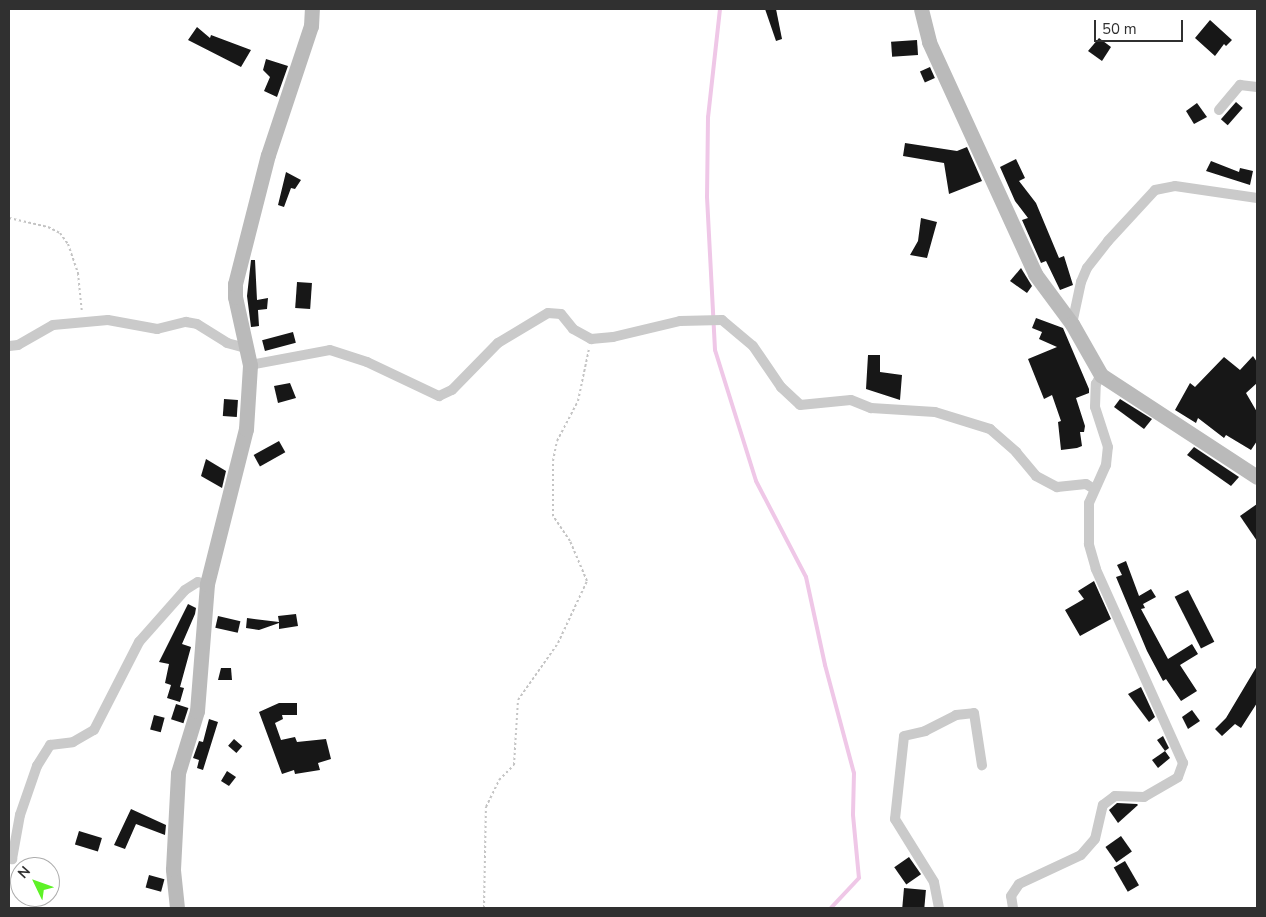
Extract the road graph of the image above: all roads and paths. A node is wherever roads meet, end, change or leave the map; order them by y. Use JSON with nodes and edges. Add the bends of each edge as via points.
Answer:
{"nodes":[{"id":1,"x":312,"y":9,"type":"edge"},
{"id":2,"x":921,"y":9,"type":"edge"},
{"id":3,"x":1257,"y":87,"type":"edge"},
{"id":4,"x":1219,"y":110,"type":"dead end"},
{"id":5,"x":1257,"y":198,"type":"edge"},
{"id":6,"x":9,"y":218,"type":"edge"},
{"id":7,"x":83,"y":320,"type":"junction"},
{"id":8,"x":1072,"y":324,"type":"junction"},
{"id":9,"x":591,"y":339,"type":"junction"},
{"id":10,"x":9,"y":346,"type":"edge"},
{"id":11,"x":246,"y":348,"type":"junction"},
{"id":12,"x":250,"y":365,"type":"junction"},
{"id":13,"x":1101,"y":375,"type":"junction"},
{"id":14,"x":1257,"y":478,"type":"edge"},
{"id":15,"x":1094,"y":489,"type":"junction"},
{"id":16,"x":207,"y":584,"type":"junction"},
{"id":17,"x":982,"y":765,"type":"dead end"},
{"id":18,"x":9,"y":857,"type":"edge"},
{"id":19,"x":177,"y":908,"type":"edge"},
{"id":20,"x":484,"y":908,"type":"edge"},
{"id":21,"x":940,"y":908,"type":"edge"},
{"id":22,"x":1013,"y":908,"type":"edge"}],
"edges":[{"from":1,"to":11,"type":"street","via":[[311,26],[268,155],[235,284]]},
{"from":2,"to":8,"type":"street","via":[[929,42],[1035,274]]},
{"from":3,"to":4,"type":"street","via":[[1240,85]]},
{"from":5,"to":8,"type":"street","via":[[1175,186],[1155,190],[1087,268],[1080,282]]},
{"from":6,"to":7,"type":"path","via":[[48,227],[68,244],[78,273]]},
{"from":7,"to":10,"type":"street","via":[[53,325],[18,345]]},
{"from":7,"to":11,"type":"street","via":[[108,320],[157,329],[186,322],[208,329],[227,343]]},
{"from":8,"to":13,"type":"street"},
{"from":9,"to":12,"type":"street","via":[[573,329],[561,314],[548,313],[498,343],[452,390],[439,396],[367,362],[330,350]]},
{"from":9,"to":15,"type":"street","via":[[680,321],[722,320],[753,346],[781,387],[800,405],[851,400],[870,408],[935,412],[990,430],[1016,452],[1036,476],[1057,487],[1086,484]]},
{"from":9,"to":20,"type":"path","via":[[578,401],[557,441],[553,461],[553,516],[570,541],[587,581],[558,643],[518,700],[514,765],[499,780],[486,807]]},
{"from":11,"to":12,"type":"street"},
{"from":12,"to":16,"type":"street","via":[[246,429]]},
{"from":13,"to":14,"type":"street"},
{"from":13,"to":15,"type":"street","via":[[1096,384],[1095,406],[1108,447],[1106,465]]},
{"from":15,"to":22,"type":"street","via":[[1087,514],[1089,544],[1096,569],[1183,763],[1178,777],[1144,797],[1116,796],[1103,805],[1095,839],[1081,855],[1018,884],[1011,896]]},
{"from":16,"to":18,"type":"street","via":[[198,582],[185,590],[139,642],[94,730],[73,742],[50,745],[37,766],[20,815],[12,859]]},
{"from":16,"to":19,"type":"street","via":[[197,711],[178,773],[173,869]]},
{"from":17,"to":21,"type":"street","via":[[974,713],[956,715],[904,736],[895,819],[934,882]]}]}
